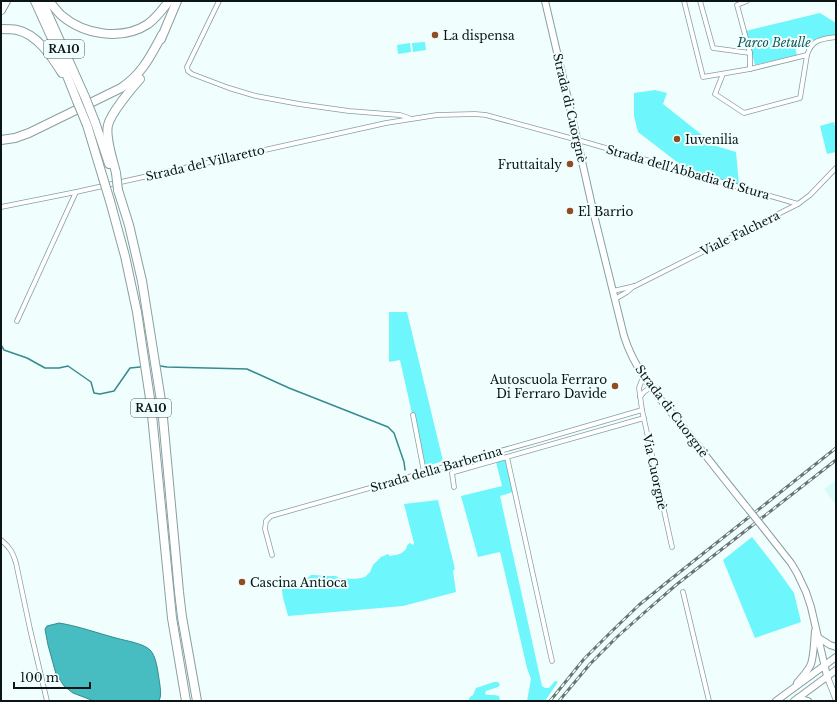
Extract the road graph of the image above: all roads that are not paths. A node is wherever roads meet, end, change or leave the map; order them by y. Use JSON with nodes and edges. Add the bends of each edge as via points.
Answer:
{"nodes":[{"id":1,"x":6,"y":1,"type":"edge"},
{"id":2,"x":35,"y":1,"type":"edge"},
{"id":3,"x":42,"y":1,"type":"edge"},
{"id":4,"x":49,"y":1,"type":"edge"},
{"id":5,"x":168,"y":1,"type":"edge"},
{"id":6,"x":177,"y":1,"type":"edge"},
{"id":7,"x":220,"y":1,"type":"edge"},
{"id":8,"x":545,"y":1,"type":"edge"},
{"id":9,"x":684,"y":1,"type":"edge"},
{"id":10,"x":700,"y":1,"type":"edge"},
{"id":11,"x":747,"y":1,"type":"edge"},
{"id":12,"x":1,"y":10,"type":"edge"},
{"id":13,"x":1,"y":30,"type":"edge"},
{"id":14,"x":162,"y":36,"type":"junction"},
{"id":15,"x":836,"y":36,"type":"edge"},
{"id":16,"x":750,"y":53,"type":"junction"},
{"id":17,"x":807,"y":55,"type":"junction"},
{"id":18,"x":750,"y":69,"type":"junction"},
{"id":19,"x":723,"y":74,"type":"junction"},
{"id":20,"x":76,"y":98,"type":"junction"},
{"id":21,"x":409,"y":118,"type":"junction"},
{"id":22,"x":1,"y":140,"type":"edge"},
{"id":23,"x":578,"y":141,"type":"junction"},
{"id":24,"x":836,"y":168,"type":"edge"},
{"id":25,"x":114,"y":174,"type":"junction"},
{"id":26,"x":76,"y":192,"type":"junction"},
{"id":27,"x":798,"y":204,"type":"junction"},
{"id":28,"x":1,"y":207,"type":"edge"},
{"id":29,"x":635,"y":286,"type":"junction"},
{"id":30,"x":614,"y":292,"type":"junction"},
{"id":31,"x":615,"y":299,"type":"junction"},
{"id":32,"x":17,"y":320,"type":"dead end"},
{"id":33,"x":643,"y":376,"type":"junction"},
{"id":34,"x":651,"y":387,"type":"junction"},
{"id":35,"x":640,"y":398,"type":"junction"},
{"id":36,"x":642,"y":410,"type":"junction"},
{"id":37,"x":413,"y":414,"type":"dead end"},
{"id":38,"x":644,"y":418,"type":"junction"},
{"id":39,"x":507,"y":457,"type":"junction"},
{"id":40,"x":424,"y":472,"type":"junction"},
{"id":41,"x":454,"y":487,"type":"dead end"},
{"id":42,"x":1,"y":540,"type":"edge"},
{"id":43,"x":672,"y":547,"type":"dead end"},
{"id":44,"x":272,"y":555,"type":"dead end"},
{"id":45,"x":683,"y":592,"type":"dead end"},
{"id":46,"x":816,"y":628,"type":"junction"},
{"id":47,"x":819,"y":638,"type":"junction"},
{"id":48,"x":836,"y":647,"type":"edge"},
{"id":49,"x":836,"y":657,"type":"edge"},
{"id":50,"x":552,"y":661,"type":"dead end"},
{"id":51,"x":825,"y":665,"type":"junction"},
{"id":52,"x":836,"y":670,"type":"edge"},
{"id":53,"x":827,"y":676,"type":"junction"},
{"id":54,"x":792,"y":690,"type":"junction"},
{"id":55,"x":796,"y":699,"type":"edge"},
{"id":56,"x":836,"y":699,"type":"edge"},
{"id":57,"x":47,"y":701,"type":"edge"},
{"id":58,"x":186,"y":701,"type":"edge"},
{"id":59,"x":197,"y":701,"type":"edge"},
{"id":60,"x":709,"y":701,"type":"edge"},
{"id":61,"x":776,"y":701,"type":"edge"},
{"id":62,"x":808,"y":701,"type":"edge"}],
"edges":[{"from":1,"to":12,"type":"highway"},
{"from":2,"to":20,"type":"highway","number":"RA10"},
{"from":3,"to":25,"type":"highway","number":"RA10","bridge":true,"via":[[85,97]]},
{"from":4,"to":5,"type":"highway","via":[[61,15],[79,27],[98,33],[118,34],[148,24]]},
{"from":6,"to":14,"type":"highway"},
{"from":7,"to":21,"type":"street","name":"Strada del Villaretto","via":[[187,67],[192,74],[256,96]]},
{"from":8,"to":23,"type":"main road","name":"Strada di Cuorgnè"},
{"from":9,"to":19,"type":"street","via":[[703,77]]},
{"from":10,"to":16,"type":"street","via":[[712,48]]},
{"from":11,"to":16,"type":"street","via":[[737,4]]},
{"from":13,"to":20,"type":"highway","via":[[18,30],[38,42],[51,55]]},
{"from":14,"to":22,"type":"highway","via":[[143,68],[121,88],[29,133]]},
{"from":14,"to":25,"type":"highway","via":[[150,66],[108,125]]},
{"from":15,"to":17,"type":"street","via":[[813,43]]},
{"from":16,"to":18,"type":"street"},
{"from":17,"to":18,"type":"street"},
{"from":17,"to":19,"type":"street","via":[[800,98],[744,113],[715,94]]},
{"from":18,"to":19,"type":"street"},
{"from":20,"to":58,"type":"highway","number":"RA10","bridge":true,"via":[[110,201],[137,312],[151,405],[172,618]]},
{"from":21,"to":23,"type":"street","name":"Strada del Villaretto","via":[[437,114],[486,115]]},
{"from":21,"to":26,"type":"street","name":"Strada del Villaretto"},
{"from":23,"to":27,"type":"street","name":"Strada dell'Abbadia di Stura"},
{"from":23,"to":30,"type":"main road","name":"Strada di Cuorgnè"},
{"from":24,"to":27,"type":"street","name":"Viale Falchera"},
{"from":25,"to":59,"type":"highway","number":"RA10","bridge":true,"via":[[142,282],[162,408],[179,592]]},
{"from":26,"to":28,"type":"street","name":"Strada del Villaretto"},
{"from":26,"to":32,"type":"street"},
{"from":27,"to":29,"type":"street","name":"Viale Falchera"},
{"from":29,"to":30,"type":"street","name":"Viale Falchera"},
{"from":29,"to":31,"type":"street","name":"Viale Falchera"},
{"from":30,"to":31,"type":"main road","name":"Strada di Cuorgnè"},
{"from":31,"to":33,"type":"main road","name":"Strada di Cuorgnè","via":[[624,336]]},
{"from":33,"to":34,"type":"main road","name":"Strada di Cuorgnè"},
{"from":33,"to":35,"type":"street","name":"Via Cuorgnè"},
{"from":34,"to":35,"type":"street"},
{"from":34,"to":46,"type":"main road","name":"Strada di Cuorgnè","bridge":true,"via":[[788,559],[808,599]]},
{"from":35,"to":36,"type":"street","name":"Via Cuorgnè"},
{"from":36,"to":38,"type":"street","name":"Via Cuorgnè"},
{"from":36,"to":40,"type":"street","name":"Strada della Barberina"},
{"from":37,"to":40,"type":"street"},
{"from":38,"to":39,"type":"street","name":"Strada della Barberina"},
{"from":38,"to":43,"type":"street","name":"Via Cuorgnè"},
{"from":39,"to":41,"type":"street","name":"Strada della Barberina","via":[[452,473]]},
{"from":39,"to":50,"type":"street","name":"Strada della Barberina"},
{"from":40,"to":44,"type":"street","name":"Strada della Barberina","via":[[271,516],[266,521],[265,529]]},
{"from":42,"to":57,"type":"street","via":[[13,553],[16,563]]},
{"from":45,"to":60,"type":"street"},
{"from":46,"to":47,"type":"main road","name":"Strada di Cuorgnè"},
{"from":46,"to":54,"type":"main road","via":[[811,664]]},
{"from":47,"to":48,"type":"main road"},
{"from":47,"to":51,"type":"main road","name":"Strada di Cuorgnè"},
{"from":49,"to":51,"type":"main road"},
{"from":51,"to":53,"type":"main road","name":"Strada di Cuorgnè"},
{"from":51,"to":54,"type":"main road"},
{"from":52,"to":53,"type":"main road"},
{"from":53,"to":55,"type":"main road"},
{"from":53,"to":56,"type":"street"},
{"from":54,"to":61,"type":"main road"},
{"from":55,"to":62,"type":"main road"}]}
